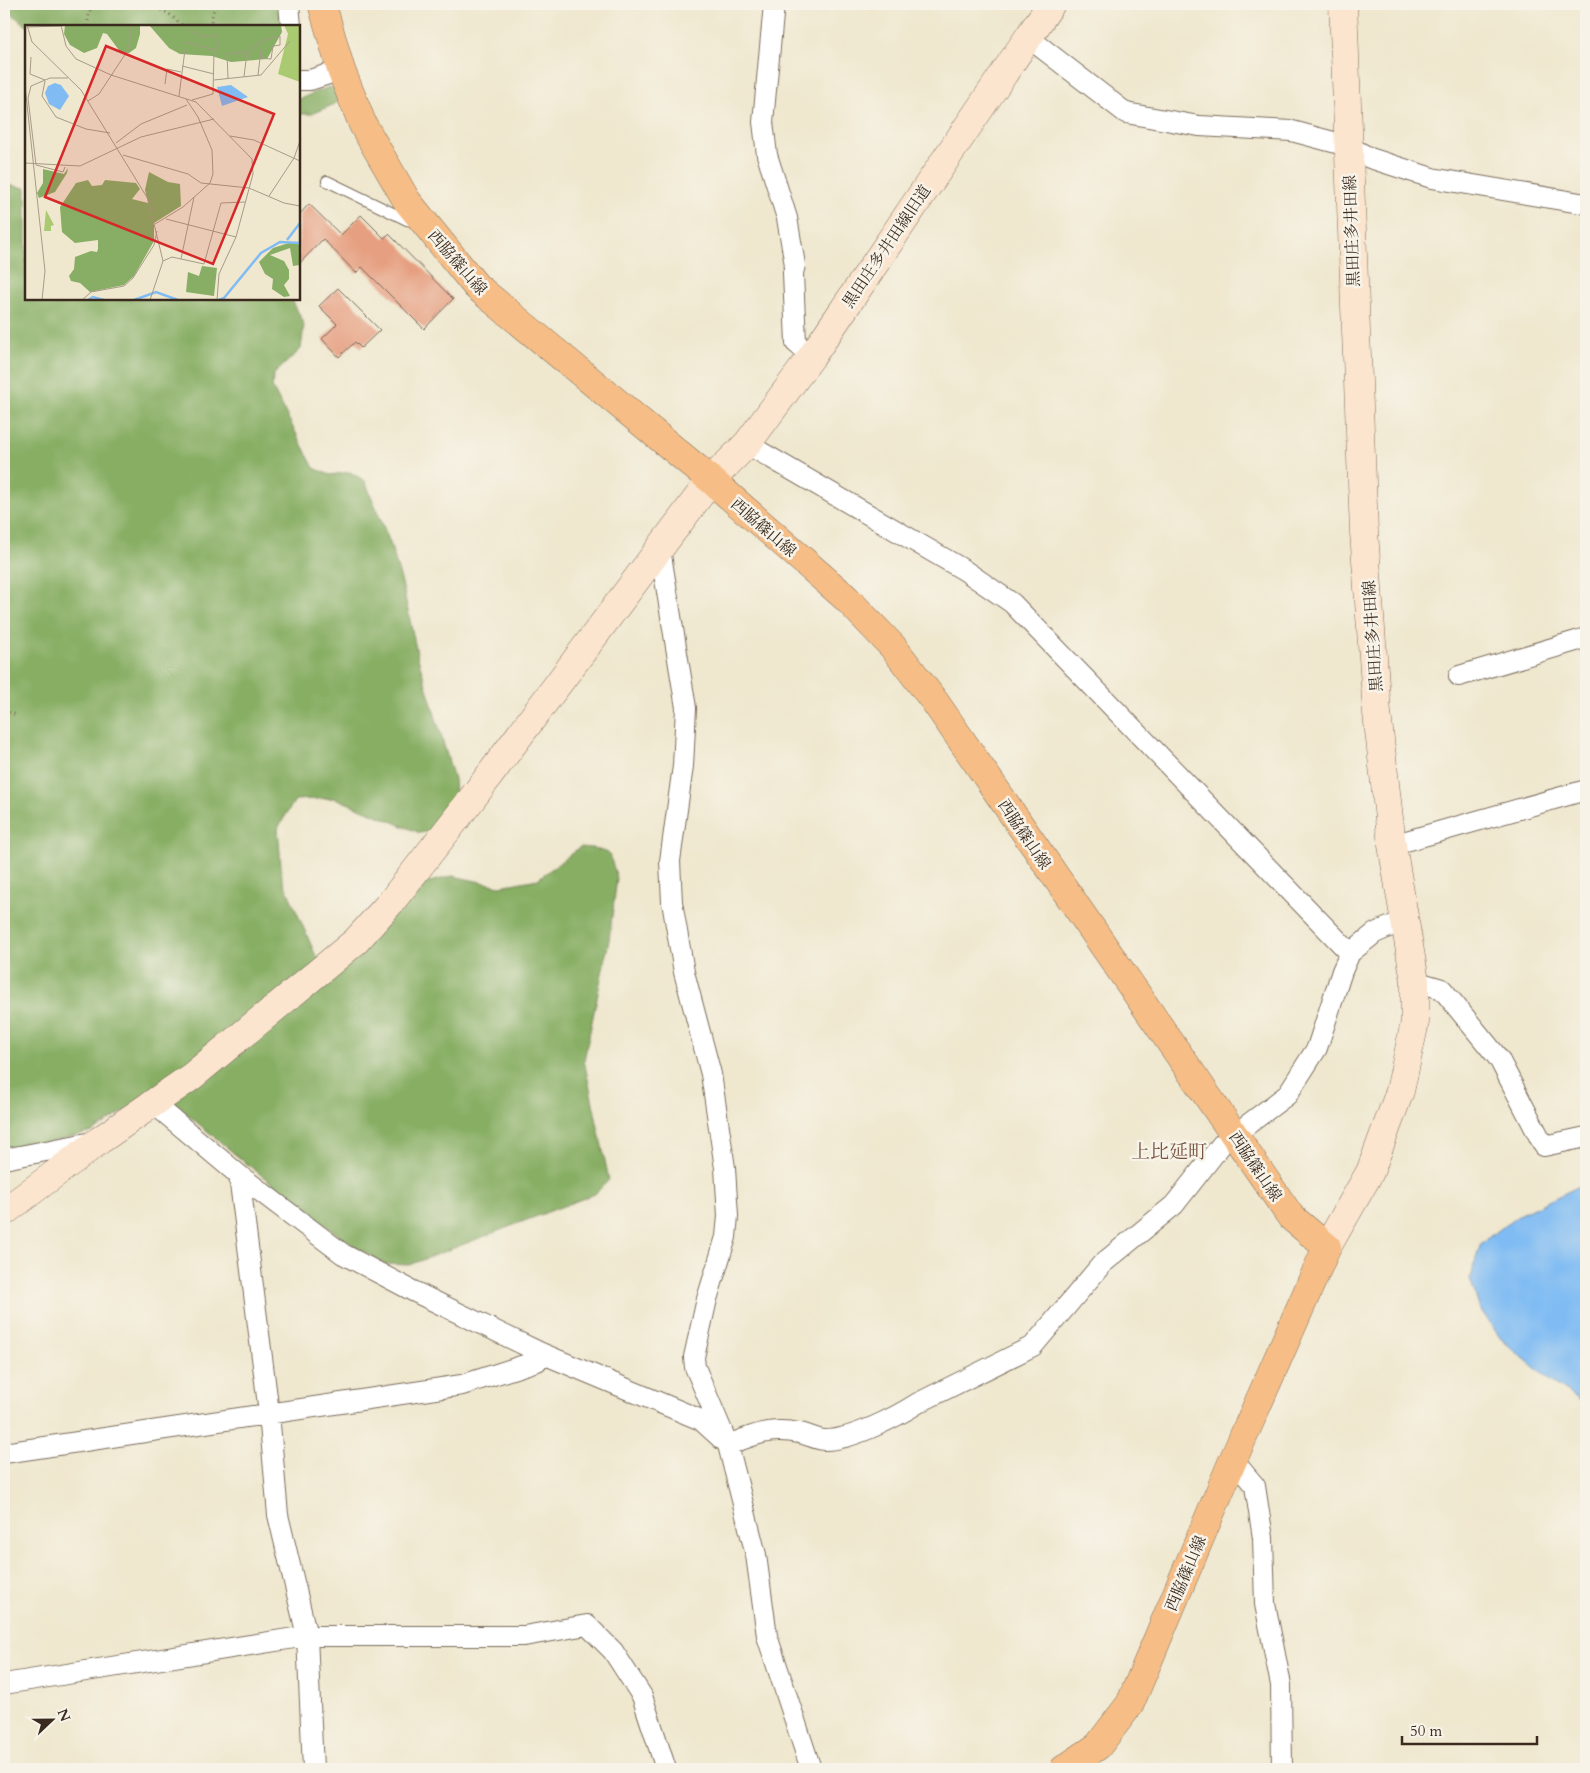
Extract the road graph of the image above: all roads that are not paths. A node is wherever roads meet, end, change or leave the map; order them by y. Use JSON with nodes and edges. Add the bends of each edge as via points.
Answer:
{"nodes":[{"id":1,"x":289,"y":4,"type":"edge"},
{"id":2,"x":322,"y":4,"type":"edge"},
{"id":3,"x":774,"y":4,"type":"edge"},
{"id":4,"x":1052,"y":4,"type":"edge"},
{"id":5,"x":1343,"y":4,"type":"edge"},
{"id":6,"x":291,"y":25,"type":"edge"},
{"id":7,"x":1029,"y":38,"type":"junction"},
{"id":8,"x":341,"y":70,"type":"junction"},
{"id":9,"x":300,"y":80,"type":"edge"},
{"id":10,"x":1348,"y":146,"type":"junction"},
{"id":11,"x":327,"y":181,"type":"dead end"},
{"id":12,"x":1586,"y":204,"type":"edge"},
{"id":13,"x":423,"y":222,"type":"junction"},
{"id":14,"x":812,"y":356,"type":"junction"},
{"id":15,"x":747,"y":444,"type":"junction"},
{"id":16,"x":711,"y":480,"type":"junction"},
{"id":17,"x":660,"y":549,"type":"junction"},
{"id":18,"x":1586,"y":638,"type":"edge"},
{"id":19,"x":1459,"y":676,"type":"dead end"},
{"id":20,"x":1586,"y":790,"type":"edge"},
{"id":21,"x":1392,"y":845,"type":"junction"},
{"id":22,"x":1405,"y":920,"type":"junction"},
{"id":23,"x":1350,"y":953,"type":"junction"},
{"id":24,"x":1415,"y":981,"type":"junction"},
{"id":25,"x":153,"y":1103,"type":"junction"},
{"id":26,"x":1234,"y":1133,"type":"junction"},
{"id":27,"x":1586,"y":1137,"type":"edge"},
{"id":28,"x":100,"y":1140,"type":"junction"},
{"id":29,"x":4,"y":1159,"type":"edge"},
{"id":30,"x":240,"y":1175,"type":"junction"},
{"id":31,"x":4,"y":1212,"type":"edge"},
{"id":32,"x":1327,"y":1247,"type":"junction"},
{"id":33,"x":541,"y":1353,"type":"junction"},
{"id":34,"x":269,"y":1413,"type":"junction"},
{"id":35,"x":728,"y":1445,"type":"junction"},
{"id":36,"x":4,"y":1453,"type":"edge"},
{"id":37,"x":1233,"y":1460,"type":"junction"},
{"id":38,"x":306,"y":1636,"type":"junction"},
{"id":39,"x":4,"y":1684,"type":"edge"},
{"id":40,"x":313,"y":1769,"type":"edge"},
{"id":41,"x":666,"y":1769,"type":"edge"},
{"id":42,"x":811,"y":1769,"type":"edge"},
{"id":43,"x":1064,"y":1769,"type":"edge"},
{"id":44,"x":1282,"y":1769,"type":"edge"}],
"edges":[{"from":1,"to":6,"type":"street"},
{"from":2,"to":8,"type":"main road","name":"西脇篠山線"},
{"from":3,"to":14,"type":"street","via":[[763,122],[767,155],[787,218],[795,265],[796,343]]},
{"from":4,"to":7,"type":"street","name":"黒田庄多井田線旧道"},
{"from":5,"to":10,"type":"street","name":"黒田庄多井田線"},
{"from":7,"to":10,"type":"street","via":[[1126,113],[1199,126],[1292,131]]},
{"from":7,"to":14,"type":"street","name":"黒田庄多井田線旧道"},
{"from":8,"to":9,"type":"street"},
{"from":8,"to":13,"type":"main road","name":"西脇篠山線","via":[[363,125],[407,201]]},
{"from":10,"to":12,"type":"street","via":[[1370,158],[1432,178]]},
{"from":10,"to":21,"type":"street","name":"黒田庄多井田線","via":[[1364,532],[1377,713]]},
{"from":11,"to":13,"type":"lane","via":[[407,220]]},
{"from":13,"to":16,"type":"main road","name":"西脇篠山線","via":[[476,286]]},
{"from":14,"to":15,"type":"street","name":"黒田庄多井田線旧道"},
{"from":15,"to":16,"type":"street","name":"黒田庄多井田線旧道"},
{"from":15,"to":23,"type":"street","via":[[964,570],[1012,603]]},
{"from":16,"to":17,"type":"street","name":"黒田庄多井田線旧道"},
{"from":16,"to":26,"type":"main road","name":"西脇篠山線","via":[[846,598],[893,647],[935,702]]},
{"from":17,"to":25,"type":"street","name":"黒田庄多井田線旧道","via":[[391,902],[356,940],[191,1077]]},
{"from":17,"to":35,"type":"street","via":[[686,708],[683,766],[670,861],[672,902],[684,972],[711,1074],[725,1168],[728,1216],[726,1237],[694,1356],[695,1367]]},
{"from":18,"to":19,"type":"street"},
{"from":20,"to":21,"type":"street"},
{"from":21,"to":22,"type":"street","name":"黒田庄多井田線"},
{"from":22,"to":23,"type":"street","via":[[1375,933]]},
{"from":22,"to":24,"type":"street","name":"黒田庄多井田線"},
{"from":23,"to":26,"type":"street","via":[[1317,1048],[1287,1096]]},
{"from":24,"to":27,"type":"street","via":[[1442,989],[1499,1059],[1544,1146]]},
{"from":24,"to":32,"type":"street","name":"黒田庄多井田線","via":[[1415,1022],[1400,1091],[1370,1172]]},
{"from":25,"to":28,"type":"street","name":"黒田庄多井田線旧道"},
{"from":25,"to":30,"type":"street"},
{"from":26,"to":32,"type":"main road","name":"西脇篠山線","via":[[1291,1217]]},
{"from":26,"to":35,"type":"street","via":[[1174,1205],[1102,1264],[1032,1346],[858,1433],[824,1440],[798,1432],[766,1430]]},
{"from":28,"to":29,"type":"street"},
{"from":28,"to":31,"type":"street","name":"黒田庄多井田線旧道"},
{"from":30,"to":33,"type":"street","via":[[343,1254]]},
{"from":30,"to":34,"type":"street"},
{"from":32,"to":37,"type":"main road","name":"西脇篠山線"},
{"from":33,"to":34,"type":"street","via":[[537,1361],[462,1384]]},
{"from":33,"to":35,"type":"street","via":[[701,1420]]},
{"from":34,"to":36,"type":"street"},
{"from":34,"to":38,"type":"street","via":[[278,1515]]},
{"from":35,"to":42,"type":"street","via":[[756,1555],[767,1636]]},
{"from":37,"to":43,"type":"main road","name":"西脇篠山線","via":[[1130,1704],[1098,1746]]},
{"from":37,"to":44,"type":"street","via":[[1255,1486],[1263,1538],[1265,1604],[1281,1685]]},
{"from":38,"to":39,"type":"street"},
{"from":38,"to":40,"type":"street"},
{"from":38,"to":41,"type":"street","via":[[524,1636],[587,1626],[613,1651],[642,1696]]}]}
